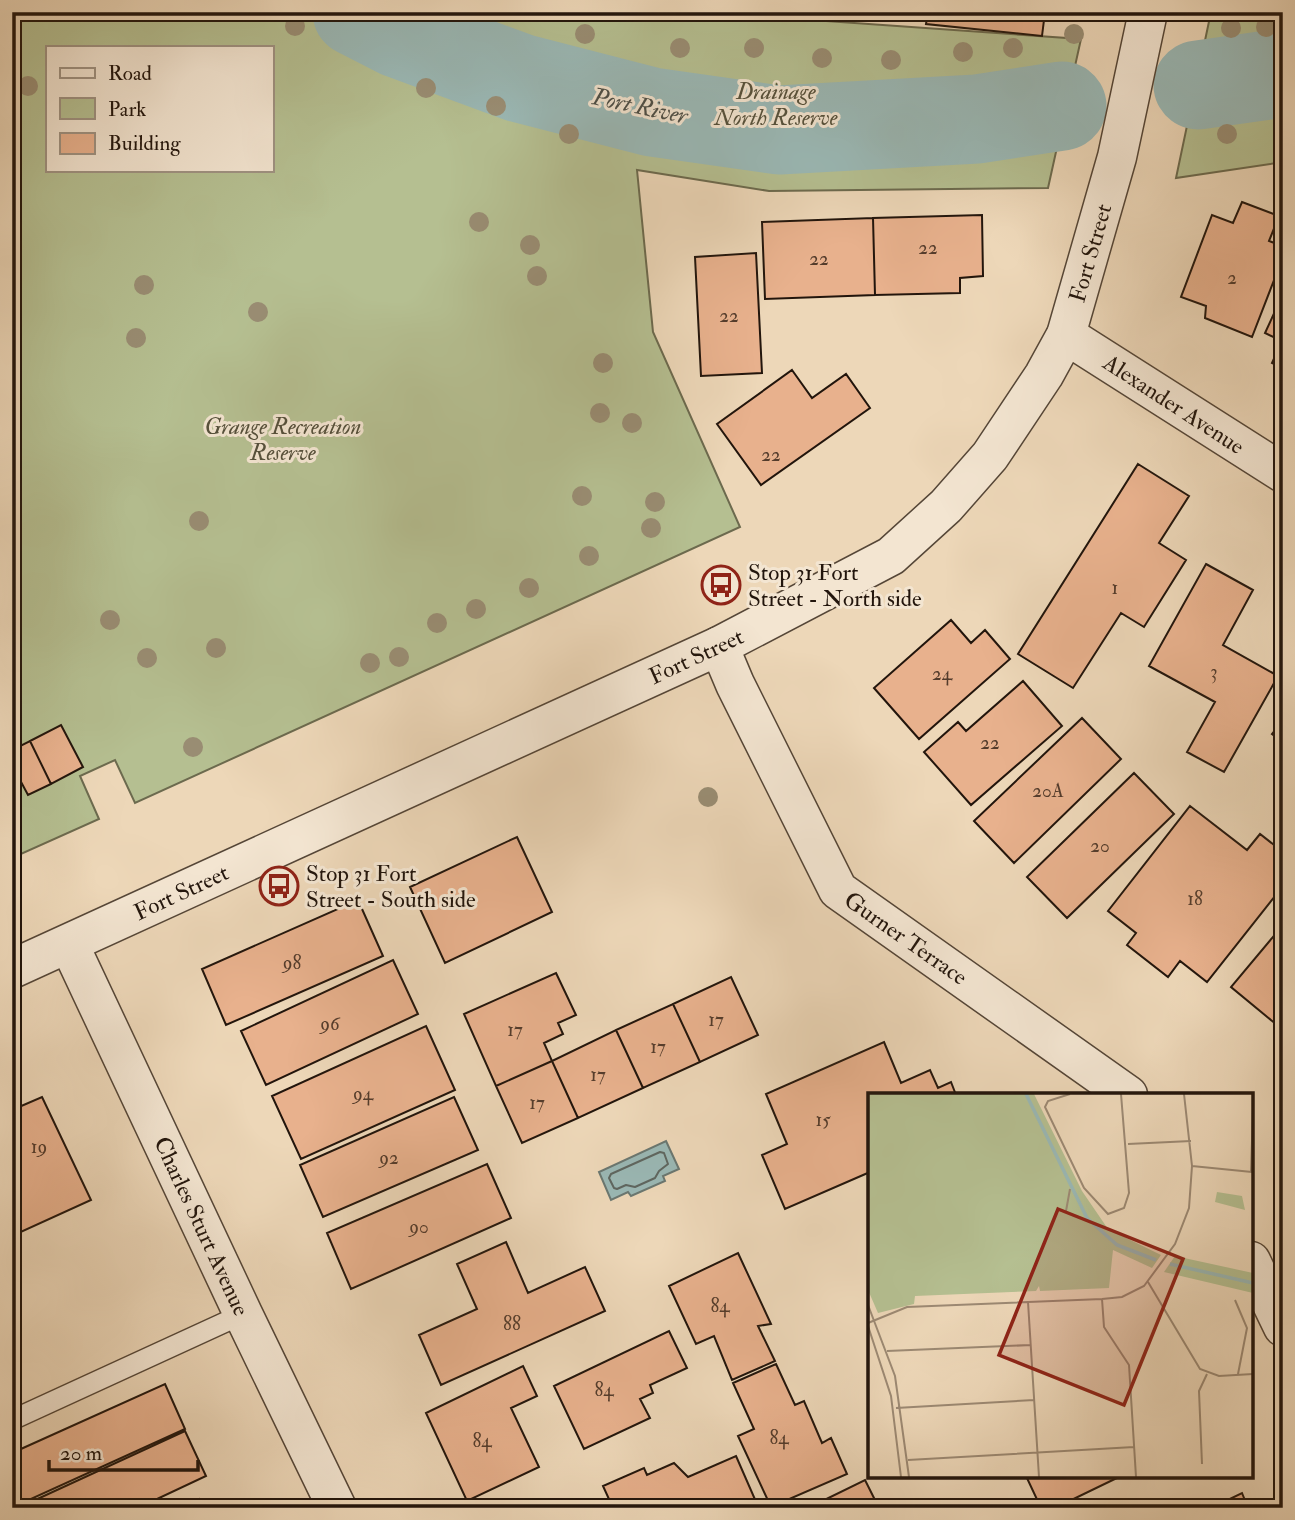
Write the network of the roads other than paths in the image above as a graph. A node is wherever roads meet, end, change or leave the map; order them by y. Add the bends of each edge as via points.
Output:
1 (1148, 12) edge
2 (1066, 335) junction
3 (1283, 473) edge
4 (719, 646) junction
5 (69, 944) junction
6 (12, 969) edge
7 (1125, 1093) edge
8 (1253, 1265) edge
9 (243, 1314) junction
10 (1283, 1327) edge
11 (12, 1420) edge
12 (337, 1508) edge

1 - 2 street, Fort Street via 1117,157
2 - 3 street, Alexander Avenue
2 - 4 street, Fort Street via 990,456 946,506 891,556
4 - 5 street, Fort Street
4 - 7 street, Gurner Terrace via 838,890
5 - 6 street, Fort Street
5 - 9 street, Charles Sturt Avenue
8 - 10 street
9 - 11 lane
9 - 12 street, Charles Sturt Avenue

